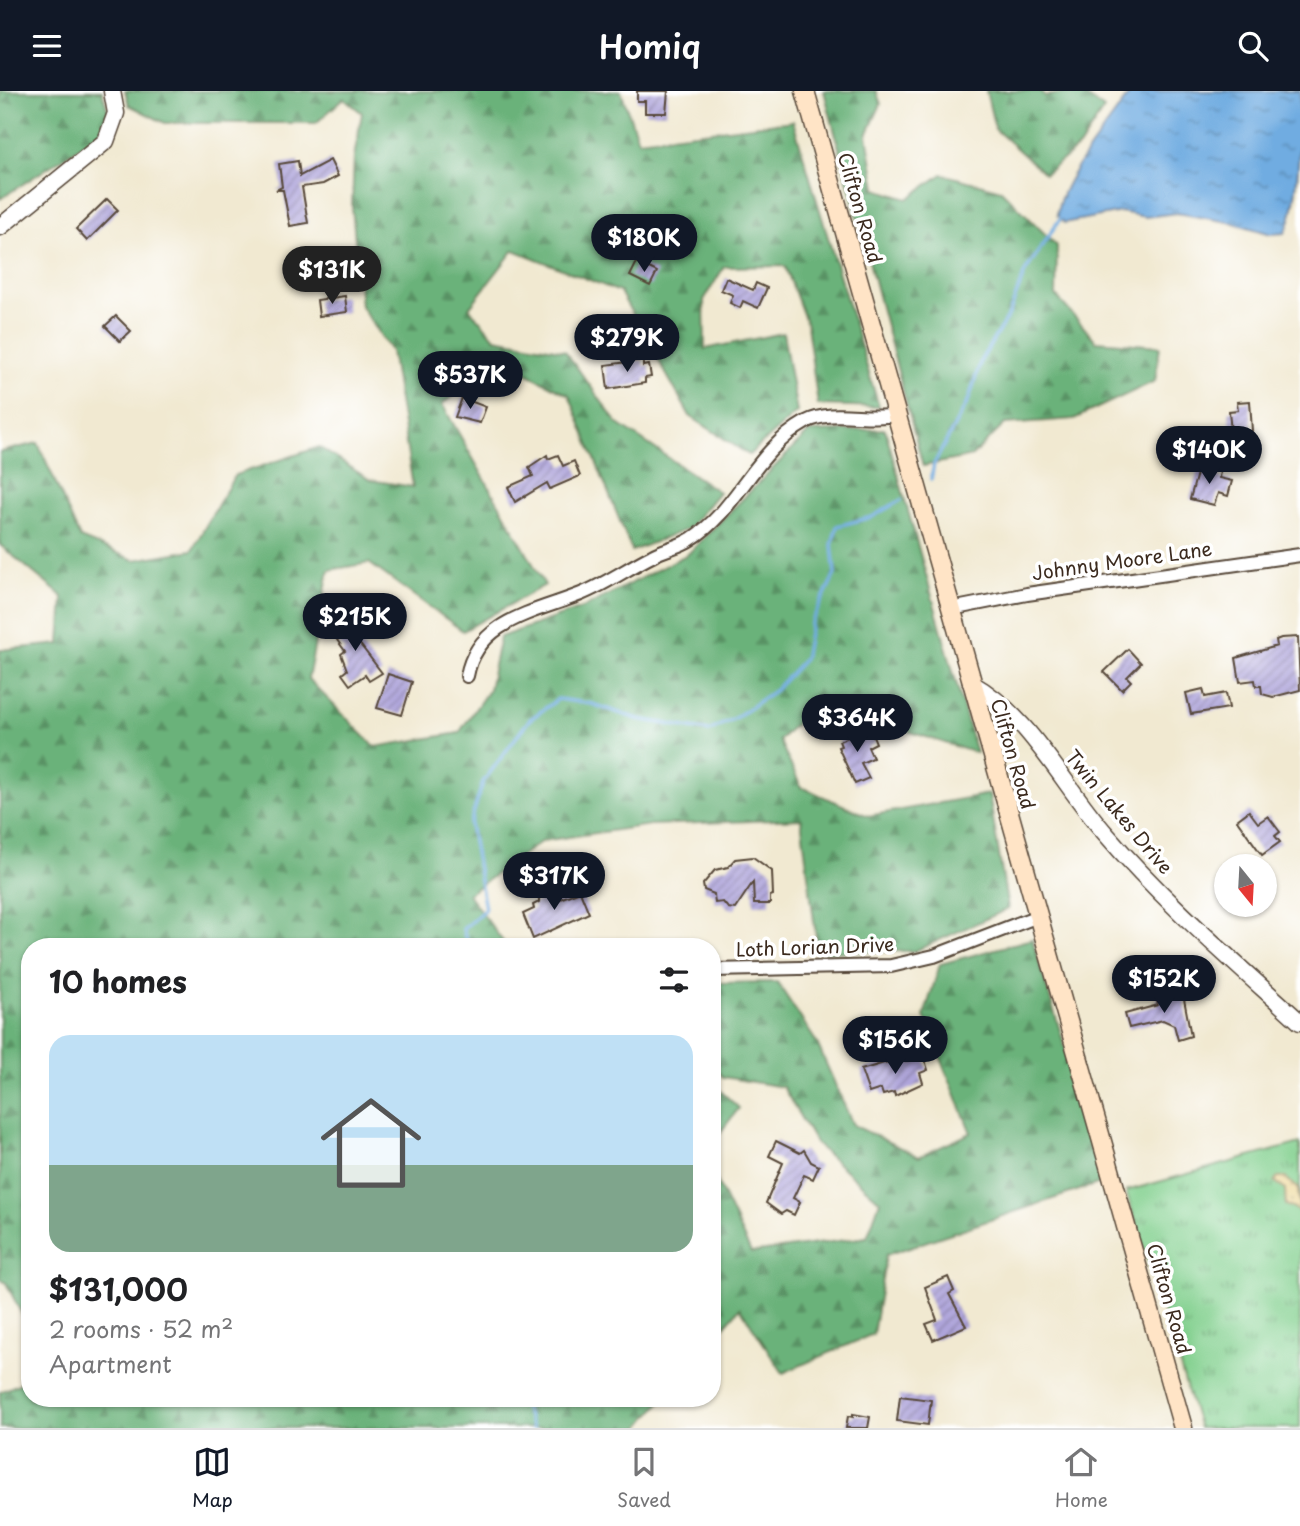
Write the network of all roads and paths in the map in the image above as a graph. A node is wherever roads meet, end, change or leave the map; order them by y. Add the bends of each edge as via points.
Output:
1 (112, 91) edge
2 (805, 91) edge
3 (0, 227) edge
4 (895, 415) junction
5 (1300, 555) edge
6 (951, 609) junction
7 (467, 676) dead end
8 (971, 683) junction
9 (1038, 916) junction
10 (721, 970) edge
11 (1300, 1022) edge
12 (1183, 1428) edge

1 - 3 street via 115,122 106,141
2 - 4 main road, Clifton Road
4 - 6 main road, Clifton Road
4 - 7 street via 876,419 828,415 805,423 761,459 708,527 603,584 501,625 476,649
5 - 6 street, Johnny Moore Lane
6 - 8 main road, Clifton Road
8 - 9 main road, Clifton Road
8 - 11 street, Twin Lakes Drive via 1005,707 1145,879
9 - 10 street, Loth Lorian Drive via 891,966
9 - 12 main road, Clifton Road

